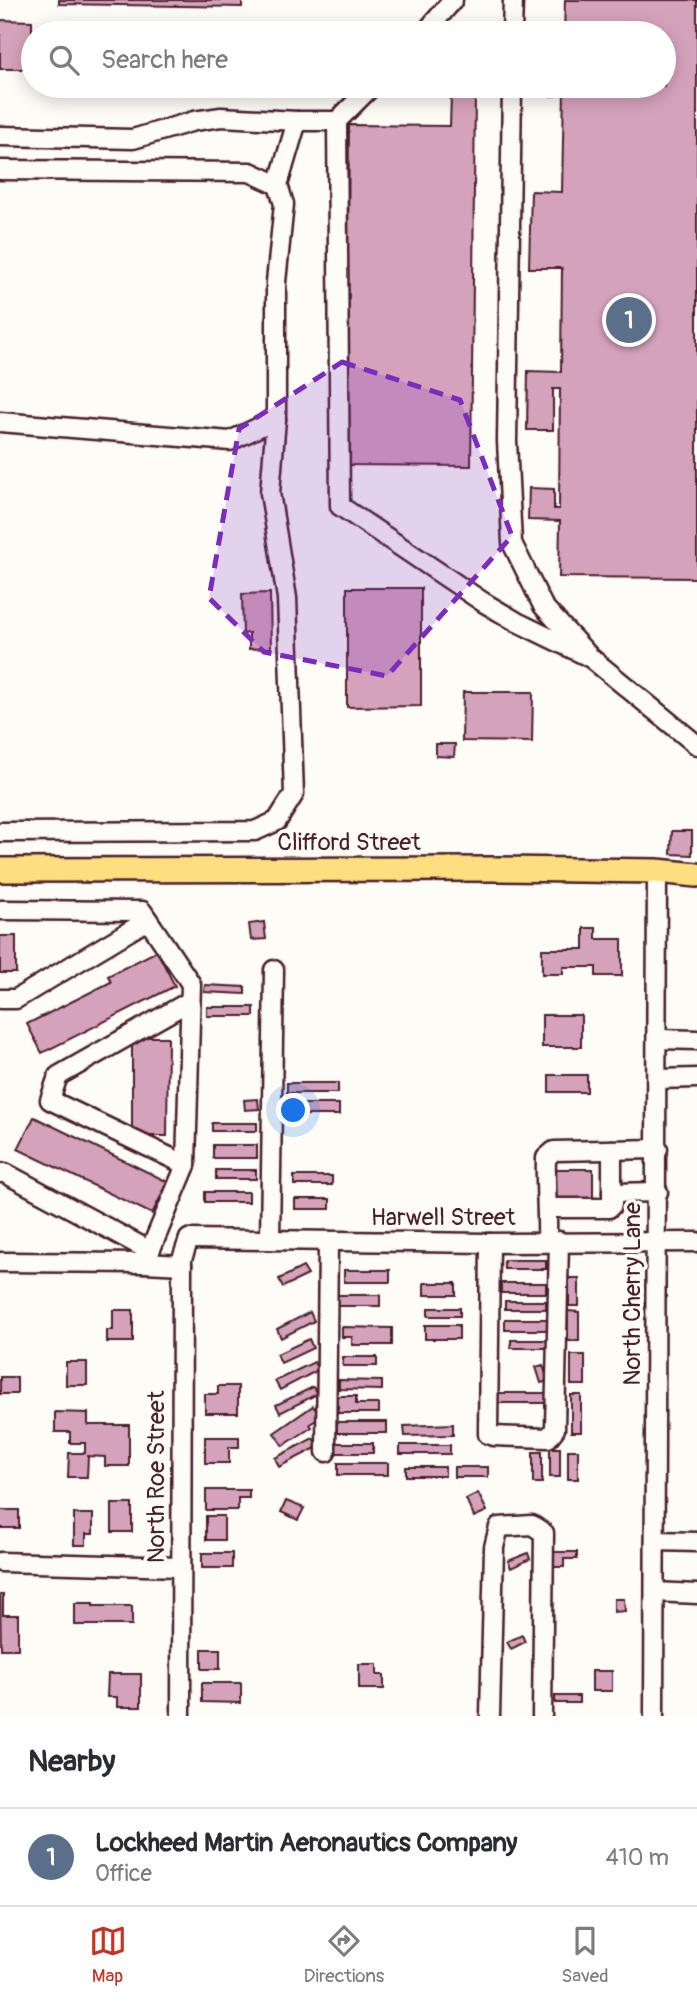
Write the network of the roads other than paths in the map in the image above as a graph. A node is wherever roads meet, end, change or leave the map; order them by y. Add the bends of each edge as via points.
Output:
1 (453, 0) edge
2 (513, 0) edge
3 (435, 21) edge
4 (512, 21) edge
5 (360, 98) edge
6 (512, 98) edge
7 (297, 121) junction
8 (337, 121) junction
9 (0, 136) edge
10 (0, 170) edge
11 (278, 185) junction
12 (276, 419) junction
13 (0, 422) edge
14 (590, 658) junction
15 (697, 745) edge
16 (0, 832) edge
17 (0, 870) edge
18 (657, 872) junction
19 (697, 875) edge
20 (0, 910) edge
21 (148, 920) junction
22 (274, 970) dead end
23 (0, 999) edge
24 (190, 1001) junction
25 (658, 1039) junction
26 (697, 1040) edge
27 (697, 1078) edge
28 (658, 1079) junction
29 (658, 1149) junction
30 (612, 1150) junction
31 (186, 1165) junction
32 (0, 1173) edge
33 (658, 1192) junction
34 (612, 1193) junction
35 (548, 1208) junction
36 (166, 1216) junction
37 (189, 1239) junction
38 (270, 1240) junction
39 (657, 1240) junction
40 (328, 1241) junction
41 (697, 1241) edge
42 (553, 1242) junction
43 (490, 1243) junction
44 (147, 1257) junction
45 (0, 1262) edge
46 (182, 1265) junction
47 (326, 1451) dead end
48 (655, 1541) junction
49 (697, 1542) edge
50 (0, 1562) edge
51 (180, 1567) junction
52 (655, 1592) junction
53 (697, 1594) edge
54 (181, 1716) edge
55 (490, 1716) edge
56 (542, 1716) edge
57 (654, 1716) edge

1 - 3 street
2 - 4 street
5 - 8 street
6 - 14 street via 507,441 512,543 543,606
7 - 8 street
7 - 9 street via 221,117 133,139
7 - 11 street
8 - 14 street via 340,506 484,602
10 - 11 street via 250,172
11 - 12 street via 284,204 276,282
12 - 13 street via 230,440
12 - 16 street via 270,493 287,598 293,794 277,821 255,831
14 - 15 street
17 - 18 main road, Clifford Street
18 - 19 main road, Clifford Street
18 - 25 street, North Cherry Lane
20 - 21 street via 142,911
21 - 23 street via 16,999
21 - 24 street via 191,984
22 - 38 street
24 - 31 street
24 - 31 street via 58,1076 50,1100
25 - 26 street
25 - 28 street, North Cherry Lane
27 - 28 street
28 - 29 street, North Cherry Lane
29 - 30 street
29 - 33 street, North Cherry Lane
30 - 34 street
30 - 35 street via 549,1153
31 - 36 street
32 - 44 street
33 - 34 street
33 - 39 street, North Cherry Lane
34 - 35 street via 609,1208
35 - 42 street
36 - 37 street
36 - 44 street
37 - 38 street, Harwell Street
37 - 46 street, North Roe Street
38 - 40 street, Harwell Street
39 - 41 street, Harwell Street
39 - 42 street, Harwell Street
39 - 48 street, North Cherry Lane
40 - 43 street, Harwell Street
40 - 47 street
42 - 43 street, Harwell Street
42 - 43 street via 555,1429 548,1437 488,1434
44 - 45 street
44 - 46 street
46 - 51 street, North Roe Street
48 - 49 street
48 - 52 street, North Cherry Lane
50 - 51 street
51 - 54 street, North Roe Street
52 - 53 street
52 - 57 street, North Cherry Lane
55 - 56 street via 494,1547 499,1527 532,1525 544,1533

